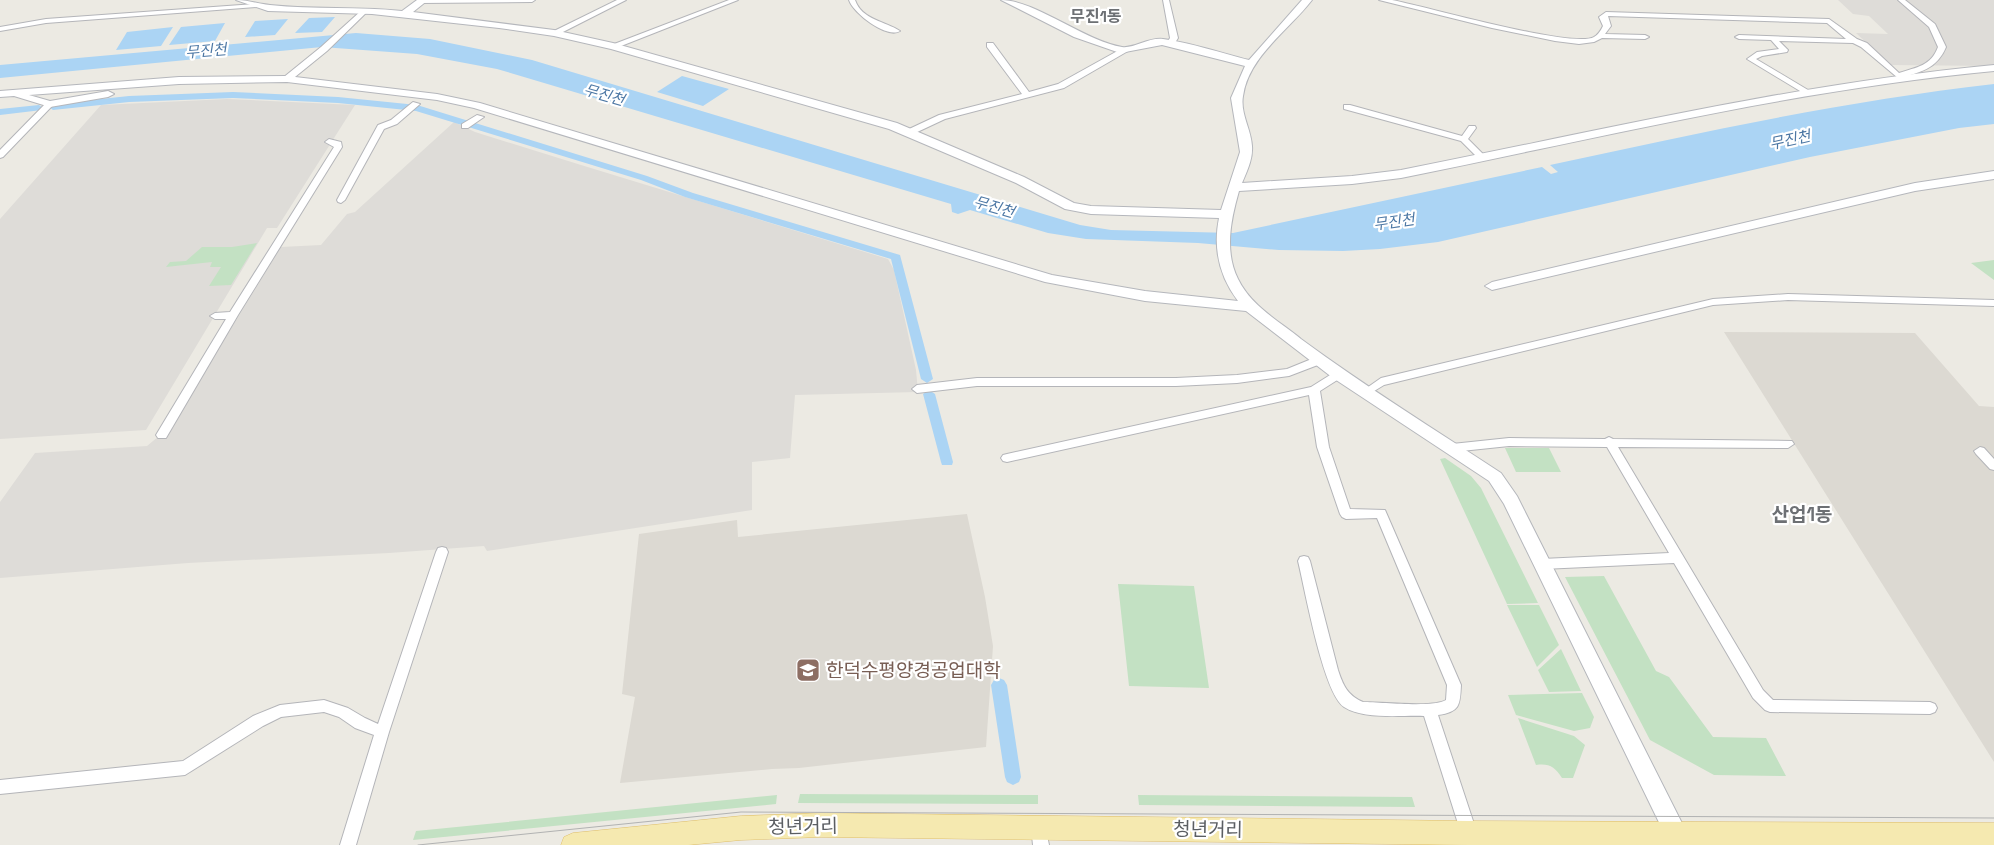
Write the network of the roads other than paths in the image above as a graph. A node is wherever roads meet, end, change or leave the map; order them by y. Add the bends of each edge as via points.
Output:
1 (241, 0) edge
2 (532, 0) edge
3 (624, 0) edge
4 (735, 0) edge
5 (852, 0) edge
6 (1006, 0) edge
7 (1166, 0) edge
8 (1307, 0) edge
9 (1382, 0) edge
10 (1901, 0) edge
11 (422, 1) edge
12 (255, 6) junction
13 (364, 11) junction
14 (403, 14) junction
15 (0, 29) edge
16 (896, 31) dead end
17 (554, 33) junction
18 (1600, 36) junction
19 (1645, 37) dead end
20 (1739, 37) dead end
21 (1774, 39) junction
22 (1854, 41) junction
23 (1170, 44) junction
24 (990, 45) dead end
25 (613, 46) junction
26 (1124, 51) junction
27 (1250, 64) junction
28 (1994, 68) edge
29 (1898, 76) junction
30 (287, 79) junction
31 (179, 81) junction
32 (396, 92) junction
33 (1805, 92) junction
34 (5, 93) edge
35 (1028, 96) junction
36 (50, 104) junction
37 (412, 106) junction
38 (1347, 107) dead end
39 (478, 118) junction
40 (531, 122) junction
41 (465, 126) dead end
42 (1472, 128) dead end
43 (910, 132) junction
44 (1464, 139) junction
45 (330, 142) dead end
46 (0, 155) edge
47 (1483, 158) junction
48 (1994, 175) edge
49 (1234, 187) junction
50 (341, 200) dead end
51 (1227, 214) junction
52 (1492, 286) dead end
53 (1994, 303) edge
54 (1250, 308) junction
55 (233, 315) junction
56 (215, 316) dead end
57 (1319, 360) junction
58 (1338, 374) junction
59 (917, 389) dead end
60 (1314, 390) junction
61 (1366, 392) junction
62 (162, 435) dead end
63 (1609, 442) junction
64 (1788, 444) dead end
65 (1452, 448) junction
66 (1980, 451) dead end
67 (1007, 458) dead end
68 (1994, 466) edge
69 (442, 552) dead end
70 (1678, 558) junction
71 (1304, 561) dead end
72 (1542, 564) junction
73 (1930, 708) dead end
74 (1430, 710) junction
75 (382, 732) junction
76 (0, 787) edge
77 (1469, 833) junction
78 (1040, 835) edge
79 (1994, 835) edge
80 (1679, 839) edge
81 (348, 845) edge
82 (572, 845) edge

1 - 12 street
2 - 11 street
3 - 17 street
4 - 25 street
5 - 16 street via 860,13
6 - 26 street via 1078,35
7 - 23 street via 1174,38
8 - 27 street
9 - 18 street via 1553,38 1586,41
10 - 29 street via 1932,26 1942,47 1933,66
11 - 14 street
12 - 13 street
12 - 15 street via 46,21
13 - 14 street
13 - 30 street
14 - 17 street
17 - 25 street
18 - 19 street
18 - 22 street via 1608,26 1603,17 1606,14 1829,20
20 - 21 street
21 - 22 street
21 - 33 street via 1784,50 1751,59
22 - 29 street
23 - 26 street via 1154,42
23 - 27 street
24 - 35 street
25 - 43 street via 826,105
26 - 35 street via 1061,86
27 - 49 street via 1237,93 1246,146 1245,161
28 - 29 street
29 - 33 street
30 - 31 street
30 - 32 street
31 - 34 street via 138,81
31 - 36 street
32 - 37 street
32 - 40 street via 476,105
33 - 47 street
34 - 36 street
35 - 43 street via 942,117
36 - 46 street
37 - 39 street via 458,110
37 - 50 street via 394,122 382,127
38 - 44 street
39 - 40 street
39 - 41 street
40 - 54 street via 1050,279 1145,296
42 - 44 street
43 - 51 street via 1020,180 1070,206 1091,210
44 - 47 street
45 - 55 street via 338,144 338,147
47 - 49 street via 1352,180
48 - 52 street via 1915,187
49 - 51 street
51 - 54 street via 1224,264 1235,291
53 - 61 street via 1788,297 1714,302 1381,382
54 - 57 street
55 - 56 street
55 - 62 street
57 - 58 street
57 - 59 street via 1289,372 1238,379 977,382
58 - 60 street
58 - 61 street
60 - 67 street
60 - 74 street via 1323,447 1346,514 1381,513 1454,685 1453,703
61 - 65 street
63 - 64 street
63 - 65 street via 1510,442
63 - 70 street
65 - 72 street via 1495,478 1511,501
66 - 68 street
69 - 75 street
70 - 72 street
70 - 73 street via 1758,694 1770,706
71 - 74 street via 1331,670 1338,690 1348,702 1362,708
72 - 80 street
74 - 77 street
75 - 76 street via 324,706 280,711 258,721 185,768
75 - 81 street
77 - 78 main road, 청년거리
77 - 80 main road, 청년거리
78 - 82 main road, 청년거리 via 820,825 758,827
79 - 80 main road, 청년거리

